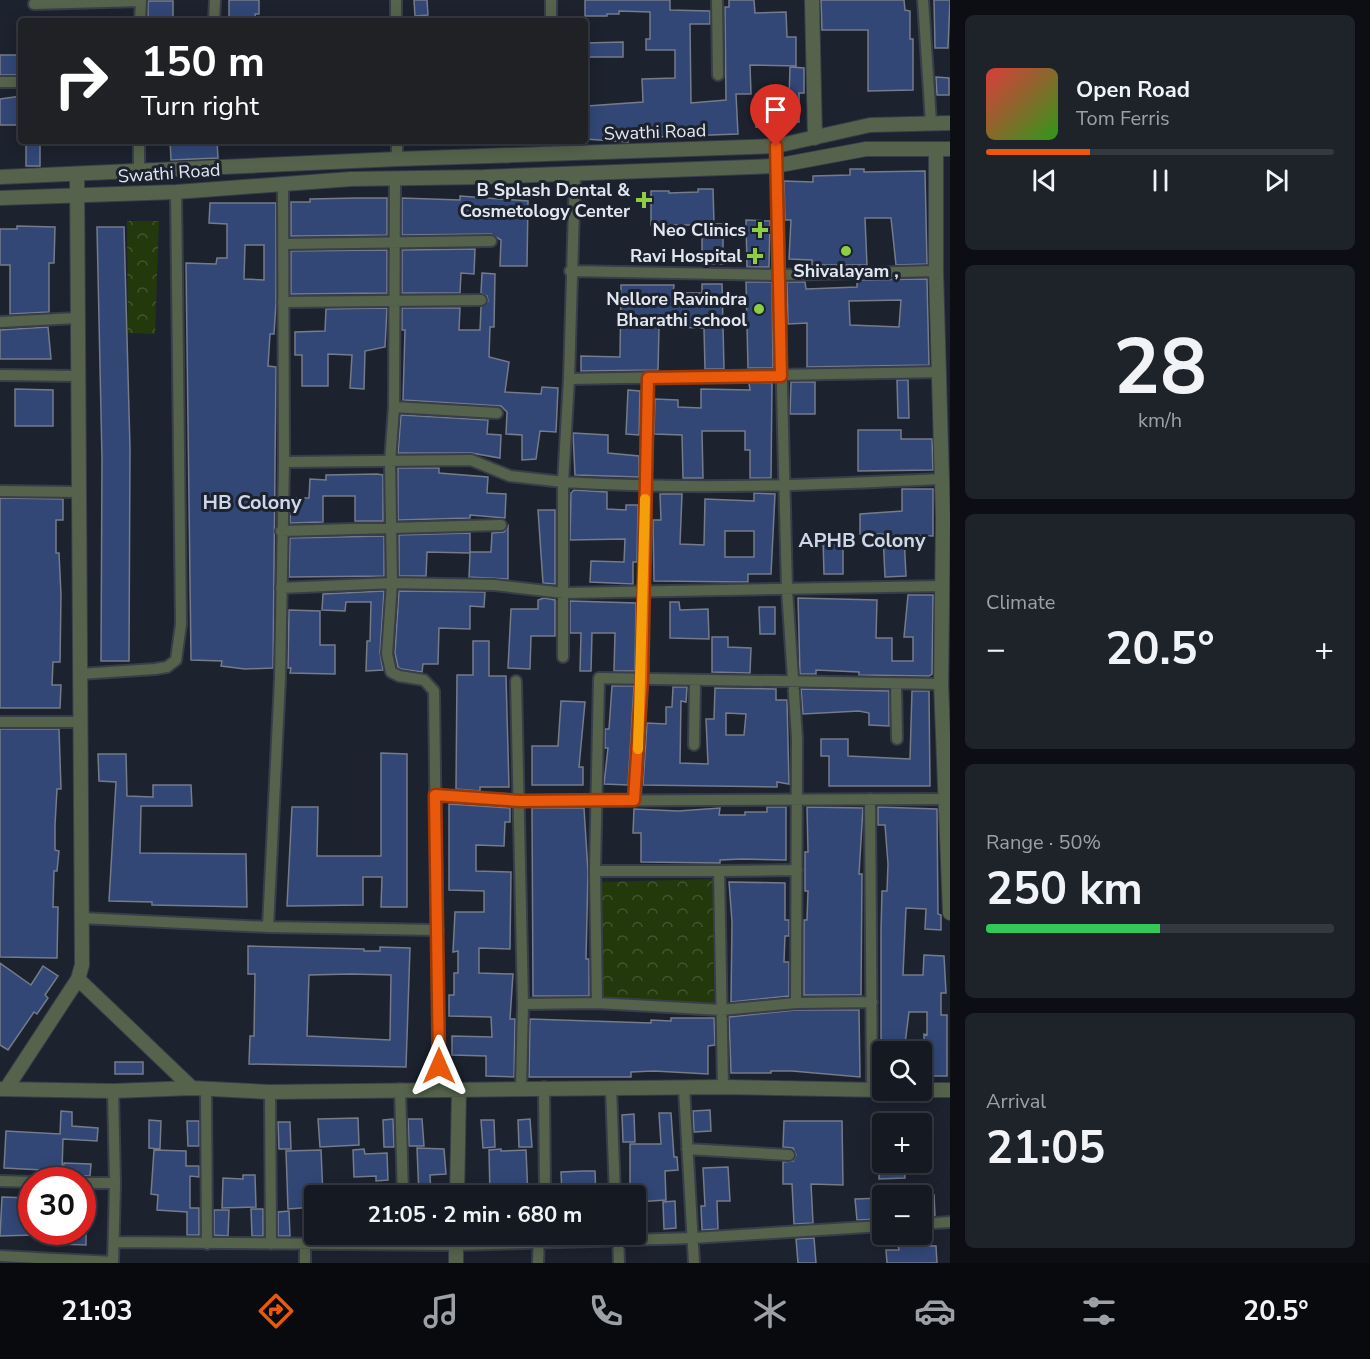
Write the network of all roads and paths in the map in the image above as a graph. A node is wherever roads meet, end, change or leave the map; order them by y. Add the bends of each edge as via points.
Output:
1 (215, 0) edge
2 (396, 0) edge
3 (551, 0) edge
4 (717, 0) edge
5 (812, 0) edge
6 (923, 0) edge
7 (140, 1) edge
8 (34, 4) dead end
9 (140, 18) edge
10 (214, 18) edge
11 (396, 18) edge
12 (551, 18) edge
13 (718, 75) dead end
14 (0, 82) edge
15 (18, 82) edge
16 (931, 123) junction
17 (950, 123) edge
18 (815, 138) junction
19 (139, 144) edge
20 (776, 146) junction
21 (397, 149) edge
22 (943, 149) edge
23 (816, 159) junction
24 (775, 166) junction
25 (139, 170) junction
26 (575, 173) junction
27 (77, 174) junction
28 (0, 177) edge
29 (395, 178) junction
30 (283, 183) junction
31 (176, 192) junction
32 (0, 198) edge
33 (79, 198) junction
34 (396, 241) junction
35 (491, 241) dead end
36 (283, 244) junction
37 (570, 271) junction
38 (936, 271) junction
39 (779, 275) junction
40 (395, 300) junction
41 (481, 300) dead end
42 (283, 302) junction
43 (77, 318) junction
44 (0, 322) edge
45 (940, 372) junction
46 (0, 375) edge
47 (78, 376) junction
48 (781, 376) junction
49 (648, 378) junction
50 (569, 379) junction
51 (394, 407) junction
52 (497, 413) dead end
53 (284, 462) junction
54 (390, 462) junction
55 (941, 479) junction
56 (563, 482) junction
57 (646, 487) junction
58 (784, 487) junction
59 (0, 491) edge
60 (79, 492) junction
61 (946, 519) edge
62 (501, 525) dead end
63 (392, 526) junction
64 (281, 531) junction
65 (392, 583) junction
66 (943, 586) junction
67 (281, 588) junction
68 (787, 590) junction
69 (564, 592) junction
70 (644, 592) junction
71 (946, 609) edge
72 (563, 657) dead end
73 (80, 674) junction
74 (642, 679) junction
75 (695, 680) junction
76 (516, 681) dead end
77 (793, 682) junction
78 (896, 684) junction
79 (941, 684) junction
80 (0, 722) edge
81 (81, 722) junction
82 (946, 726) edge
83 (897, 739) dead end
84 (694, 744) dead end
85 (435, 795) junction
86 (797, 799) junction
87 (870, 799) junction
88 (946, 799) junction
89 (597, 800) junction
90 (634, 800) junction
91 (520, 801) junction
92 (948, 816) edge
93 (797, 870) junction
94 (595, 871) junction
95 (719, 871) junction
96 (950, 899) edge
97 (950, 913) edge
98 (81, 918) junction
99 (268, 927) junction
100 (438, 930) junction
101 (78, 979) junction
102 (872, 1002) junction
103 (523, 1004) junction
104 (597, 1004) junction
105 (796, 1004) junction
106 (722, 1010) junction
107 (874, 1041) edge
108 (544, 1087) junction
109 (610, 1087) junction
110 (723, 1087) junction
111 (521, 1088) junction
112 (684, 1088) junction
113 (3, 1089) edge
114 (199, 1089) junction
115 (400, 1089) junction
116 (439, 1089) junction
117 (459, 1089) junction
118 (872, 1090) edge
119 (932, 1090) edge
120 (950, 1090) edge
121 (113, 1091) junction
122 (270, 1092) junction
123 (687, 1149) junction
124 (789, 1155) dead end
125 (0, 1181) edge
126 (18, 1182) edge
127 (96, 1183) edge
128 (115, 1184) junction
129 (403, 1185) edge
130 (457, 1185) edge
131 (545, 1185) edge
132 (614, 1185) edge
133 (950, 1222) edge
134 (932, 1223) edge
135 (872, 1227) edge
136 (646, 1237) edge
137 (693, 1238) junction
138 (114, 1242) junction
139 (207, 1244) junction
140 (271, 1244) junction
141 (304, 1244) edge
142 (305, 1245) edge
143 (456, 1245) edge
144 (539, 1245) edge
145 (618, 1245) edge
146 (0, 1256) edge
147 (113, 1262) edge
148 (305, 1263) edge
149 (456, 1263) edge
150 (538, 1263) edge
151 (619, 1263) edge
152 (694, 1263) edge

1 - 10 street
2 - 11 street
3 - 12 street
4 - 13 street
5 - 18 street
6 - 16 street
7 - 8 street
7 - 9 street
14 - 15 street
16 - 17 street, Swathi Road
16 - 18 street, Swathi Road via 870,125
18 - 20 street, Swathi Road
18 - 23 street
19 - 25 street
20 - 21 street, Swathi Road
20 - 24 street
21 - 25 street, Swathi Road
22 - 23 street, Swathi Road via 866,149
22 - 38 street
23 - 24 street, Swathi Road
24 - 26 street, Swathi Road
24 - 39 street
25 - 27 street, Swathi Road
26 - 29 street, Swathi Road
26 - 37 street
27 - 28 street, Swathi Road
27 - 33 street
29 - 30 street, Swathi Road
29 - 34 street
30 - 31 street, Swathi Road
30 - 36 street
31 - 33 street, Swathi Road
31 - 73 street via 181,624 176,660 155,669
32 - 33 street, Swathi Road
33 - 43 street
34 - 35 street
34 - 36 street
34 - 40 street
36 - 42 street
37 - 39 street
37 - 50 street
38 - 39 street
38 - 45 street
39 - 48 street
40 - 41 street
40 - 42 street
40 - 51 street
42 - 53 street
43 - 44 street
43 - 47 street
45 - 48 street
45 - 55 street
46 - 47 street
47 - 60 street
48 - 49 street
48 - 58 street
49 - 50 street
49 - 57 street
50 - 56 street
51 - 52 street
51 - 54 street
53 - 54 street
53 - 64 street
54 - 56 street via 471,460 510,476
54 - 63 street
55 - 58 street
55 - 61 street
56 - 57 street
56 - 69 street
57 - 58 street
57 - 70 street
58 - 68 street
59 - 60 street
60 - 73 street
61 - 66 street
62 - 63 street
63 - 64 street
63 - 65 street
64 - 67 street
65 - 67 street
65 - 69 street via 494,585
65 - 85 street via 388,665 399,676 424,680 434,692
66 - 68 street
66 - 71 street
67 - 99 street
68 - 70 street
68 - 77 street
69 - 70 street
69 - 72 street
70 - 74 street
71 - 79 street
73 - 81 street
74 - 75 street
74 - 89 street via 599,678
74 - 90 street
75 - 77 street
75 - 84 street
76 - 91 street
77 - 78 street
77 - 86 street
78 - 79 street
78 - 83 street
79 - 82 street
80 - 81 street
81 - 98 street
82 - 88 street
85 - 91 street
85 - 100 street
86 - 87 street
86 - 90 street
86 - 93 street
87 - 88 street
87 - 102 street
88 - 92 street
89 - 90 street
89 - 91 street
89 - 94 street
91 - 103 street
92 - 96 street
93 - 95 street
93 - 105 street
94 - 95 street
94 - 104 street
95 - 106 street
96 - 97 street
98 - 99 street
98 - 101 street via 82,965
99 - 100 street
100 - 116 street
101 - 113 street
101 - 114 street
102 - 105 street
102 - 107 street
103 - 104 street
103 - 111 street
104 - 106 street
105 - 106 street
106 - 110 street
108 - 109 street
108 - 111 street
108 - 131 street
109 - 112 street
109 - 132 street
110 - 112 street
110 - 118 street
111 - 117 street
112 - 123 street
113 - 121 street
114 - 121 street
114 - 122 street
114 - 139 street
115 - 116 street
115 - 122 street
115 - 129 street
116 - 117 street
117 - 130 street
119 - 120 street
121 - 128 street
122 - 140 street
123 - 124 street
123 - 137 street
125 - 126 street
127 - 128 street
128 - 138 street
133 - 134 street
135 - 137 street
136 - 137 street
137 - 152 street
138 - 139 street
138 - 147 street
139 - 140 street
140 - 141 street
142 - 148 street
143 - 149 street
144 - 150 street
145 - 151 street
146 - 147 street

